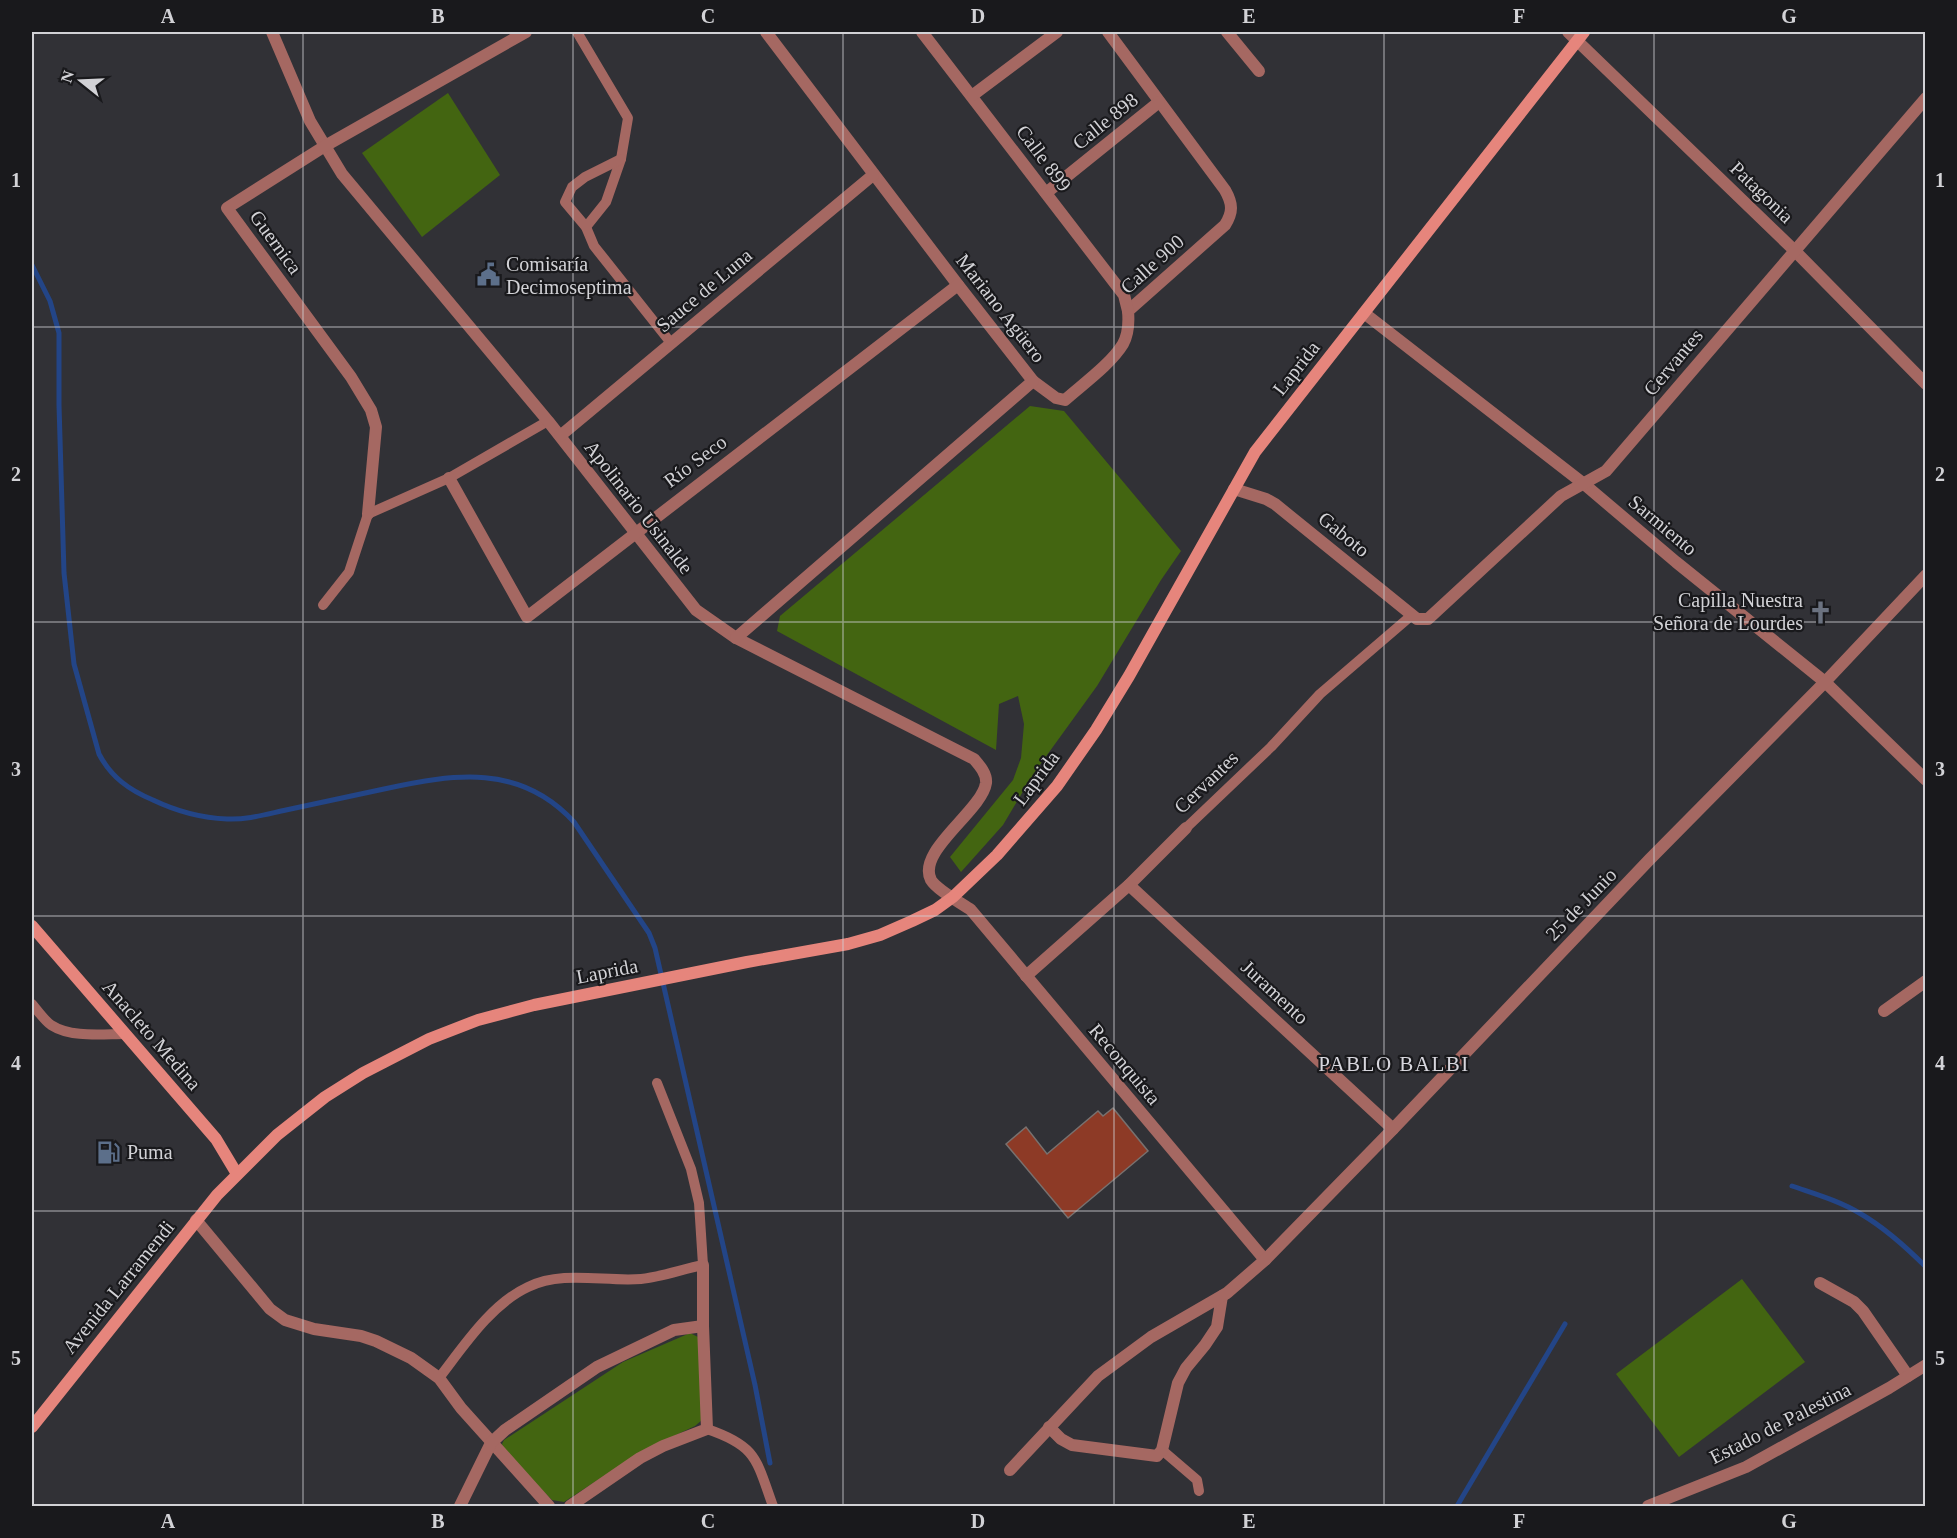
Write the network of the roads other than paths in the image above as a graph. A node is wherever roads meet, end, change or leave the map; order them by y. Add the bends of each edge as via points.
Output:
1 (272, 32) edge
2 (526, 32) edge
3 (577, 32) edge
4 (922, 32) edge
5 (1057, 32) edge
6 (1108, 32) edge
7 (1227, 32) edge
8 (772, 34) edge
9 (1576, 34) edge
10 (1259, 71) dead end
11 (972, 95) junction
12 (1926, 98) edge
13 (1160, 102) junction
14 (325, 146) junction
15 (621, 159) junction
16 (873, 175) junction
17 (1046, 192) junction
18 (586, 227) junction
19 (1794, 250) junction
20 (958, 285) junction
21 (1128, 311) junction
22 (1364, 313) junction
23 (671, 343) junction
24 (1033, 381) junction
25 (1926, 384) edge
26 (548, 422) junction
27 (560, 436) junction
28 (449, 478) junction
29 (1584, 484) junction
30 (1233, 489) junction
31 (368, 514) junction
32 (634, 533) junction
33 (1926, 575) edge
34 (323, 605) dead end
35 (1418, 618) junction
36 (736, 638) junction
37 (1825, 682) junction
38 (1926, 780) edge
39 (1186, 828) joint
40 (1129, 885) junction
41 (953, 897) junction
42 (32, 926) edge
43 (1026, 976) junction
44 (1926, 981) edge
45 (32, 1005) edge
46 (1884, 1011) dead end
47 (125, 1034) junction
48 (657, 1083) dead end
49 (1394, 1129) junction
50 (237, 1174) junction
51 (196, 1220) junction
52 (1264, 1260) junction
53 (703, 1265) junction
54 (1820, 1283) dead end
55 (1222, 1296) junction
56 (703, 1326) junction
57 (1926, 1365) edge
58 (1908, 1376) junction
59 (439, 1378) junction
60 (32, 1427) edge
61 (1049, 1427) junction
62 (707, 1429) junction
63 (491, 1443) junction
64 (1162, 1450) junction
65 (1010, 1470) dead end
66 (1199, 1491) dead end
67 (460, 1506) edge
68 (549, 1506) edge
69 (570, 1506) edge
70 (772, 1506) edge
71 (1648, 1506) edge

1 - 14 street, Apolinario Usinalde via 310,122
2 - 14 street, Guernica
3 - 15 lane via 628,118
4 - 11 street, Calle 899
5 - 11 street
6 - 13 street
7 - 10 street
8 - 16 street, Mariano Agüero
9 - 19 street, Patagonia
9 - 22 main road, Laprida
11 - 17 street, Calle 899
12 - 19 street, Cervantes
13 - 17 street, Calle 898
13 - 21 street, Calle 900 via 1225,190 1232,213 1225,225
14 - 26 street, Apolinario Usinalde via 342,174
14 - 31 street, Guernica via 227,208 371,410 376,427
15 - 18 lane via 606,202
15 - 18 lane via 572,187 565,202
16 - 20 street, Mariano Agüero
16 - 23 street, Sauce de Luna
17 - 21 street, Calle 899 via 1124,295
18 - 23 lane via 594,246
19 - 25 street, Patagonia
19 - 29 street, Cervantes via 1606,471
20 - 24 street, Mariano Agüero
20 - 32 street, Río Seco
21 - 24 street, Calle 900 via 1124,343 1065,400
22 - 29 street, Sarmiento
22 - 30 main road, Laprida via 1255,452
23 - 27 street, Sauce de Luna
24 - 36 street, Mariano Agüero
26 - 27 street, Apolinario Usinalde
26 - 28 lane
27 - 32 street, Apolinario Usinalde
28 - 31 lane
28 - 32 street, Río Seco via 527,617
29 - 35 street, Cervantes via 1561,496 1434,615
29 - 37 street, Sarmiento
30 - 35 street, Gaboto via 1275,504
30 - 41 main road, Laprida via 1096,730 1026,825
31 - 34 lane via 349,572
32 - 36 street, Apolinario Usinalde via 696,610
33 - 37 street, 25 de Junio
35 - 39 lane, Cervantes via 1320,694
36 - 41 street, Apolinario Usinalde via 974,759 986,783 980,799 939,845 930,865 930,878
37 - 38 street, Sarmiento
37 - 49 street, 25 de Junio via 1650,859
39 - 40 street, Cervantes
40 - 43 street, Cervantes
40 - 49 street, Juramento
41 - 43 street, Reconquista via 971,910
41 - 50 main road, Laprida via 935,910 880,935 848,944 478,1020 429,1039 325,1097 277,1135
42 - 47 main road, Anacleto Medina
43 - 52 street, Reconquista
44 - 46 street
45 - 47 lane via 49,1023 70,1033
47 - 50 main road, Anacleto Medina via 216,1139
48 - 53 lane via 691,1169 699,1203
49 - 52 street, 25 de Junio
50 - 51 main road, Avenida Larramendi
51 - 59 street via 270,1309 285,1320 376,1341 411,1358
51 - 60 main road, Avenida Larramendi
52 - 55 street, 25 de Junio
53 - 56 street
53 - 59 lane via 644,1278 566,1278 529,1286 474,1332
54 - 58 street via 1863,1311
55 - 61 street, 25 de Junio via 1119,1359
55 - 64 street via 1217,1327 1178,1383
56 - 62 street
56 - 63 street via 674,1330 597,1367
57 - 58 street, Estado de Palestina
58 - 71 street, Estado de Palestina via 1746,1467
59 - 63 street
61 - 64 street via 1072,1445 1157,1455
61 - 65 street, 25 de Junio
62 - 69 street via 640,1458
62 - 70 lane via 746,1447
63 - 67 street
63 - 68 street
64 - 66 lane via 1197,1480

